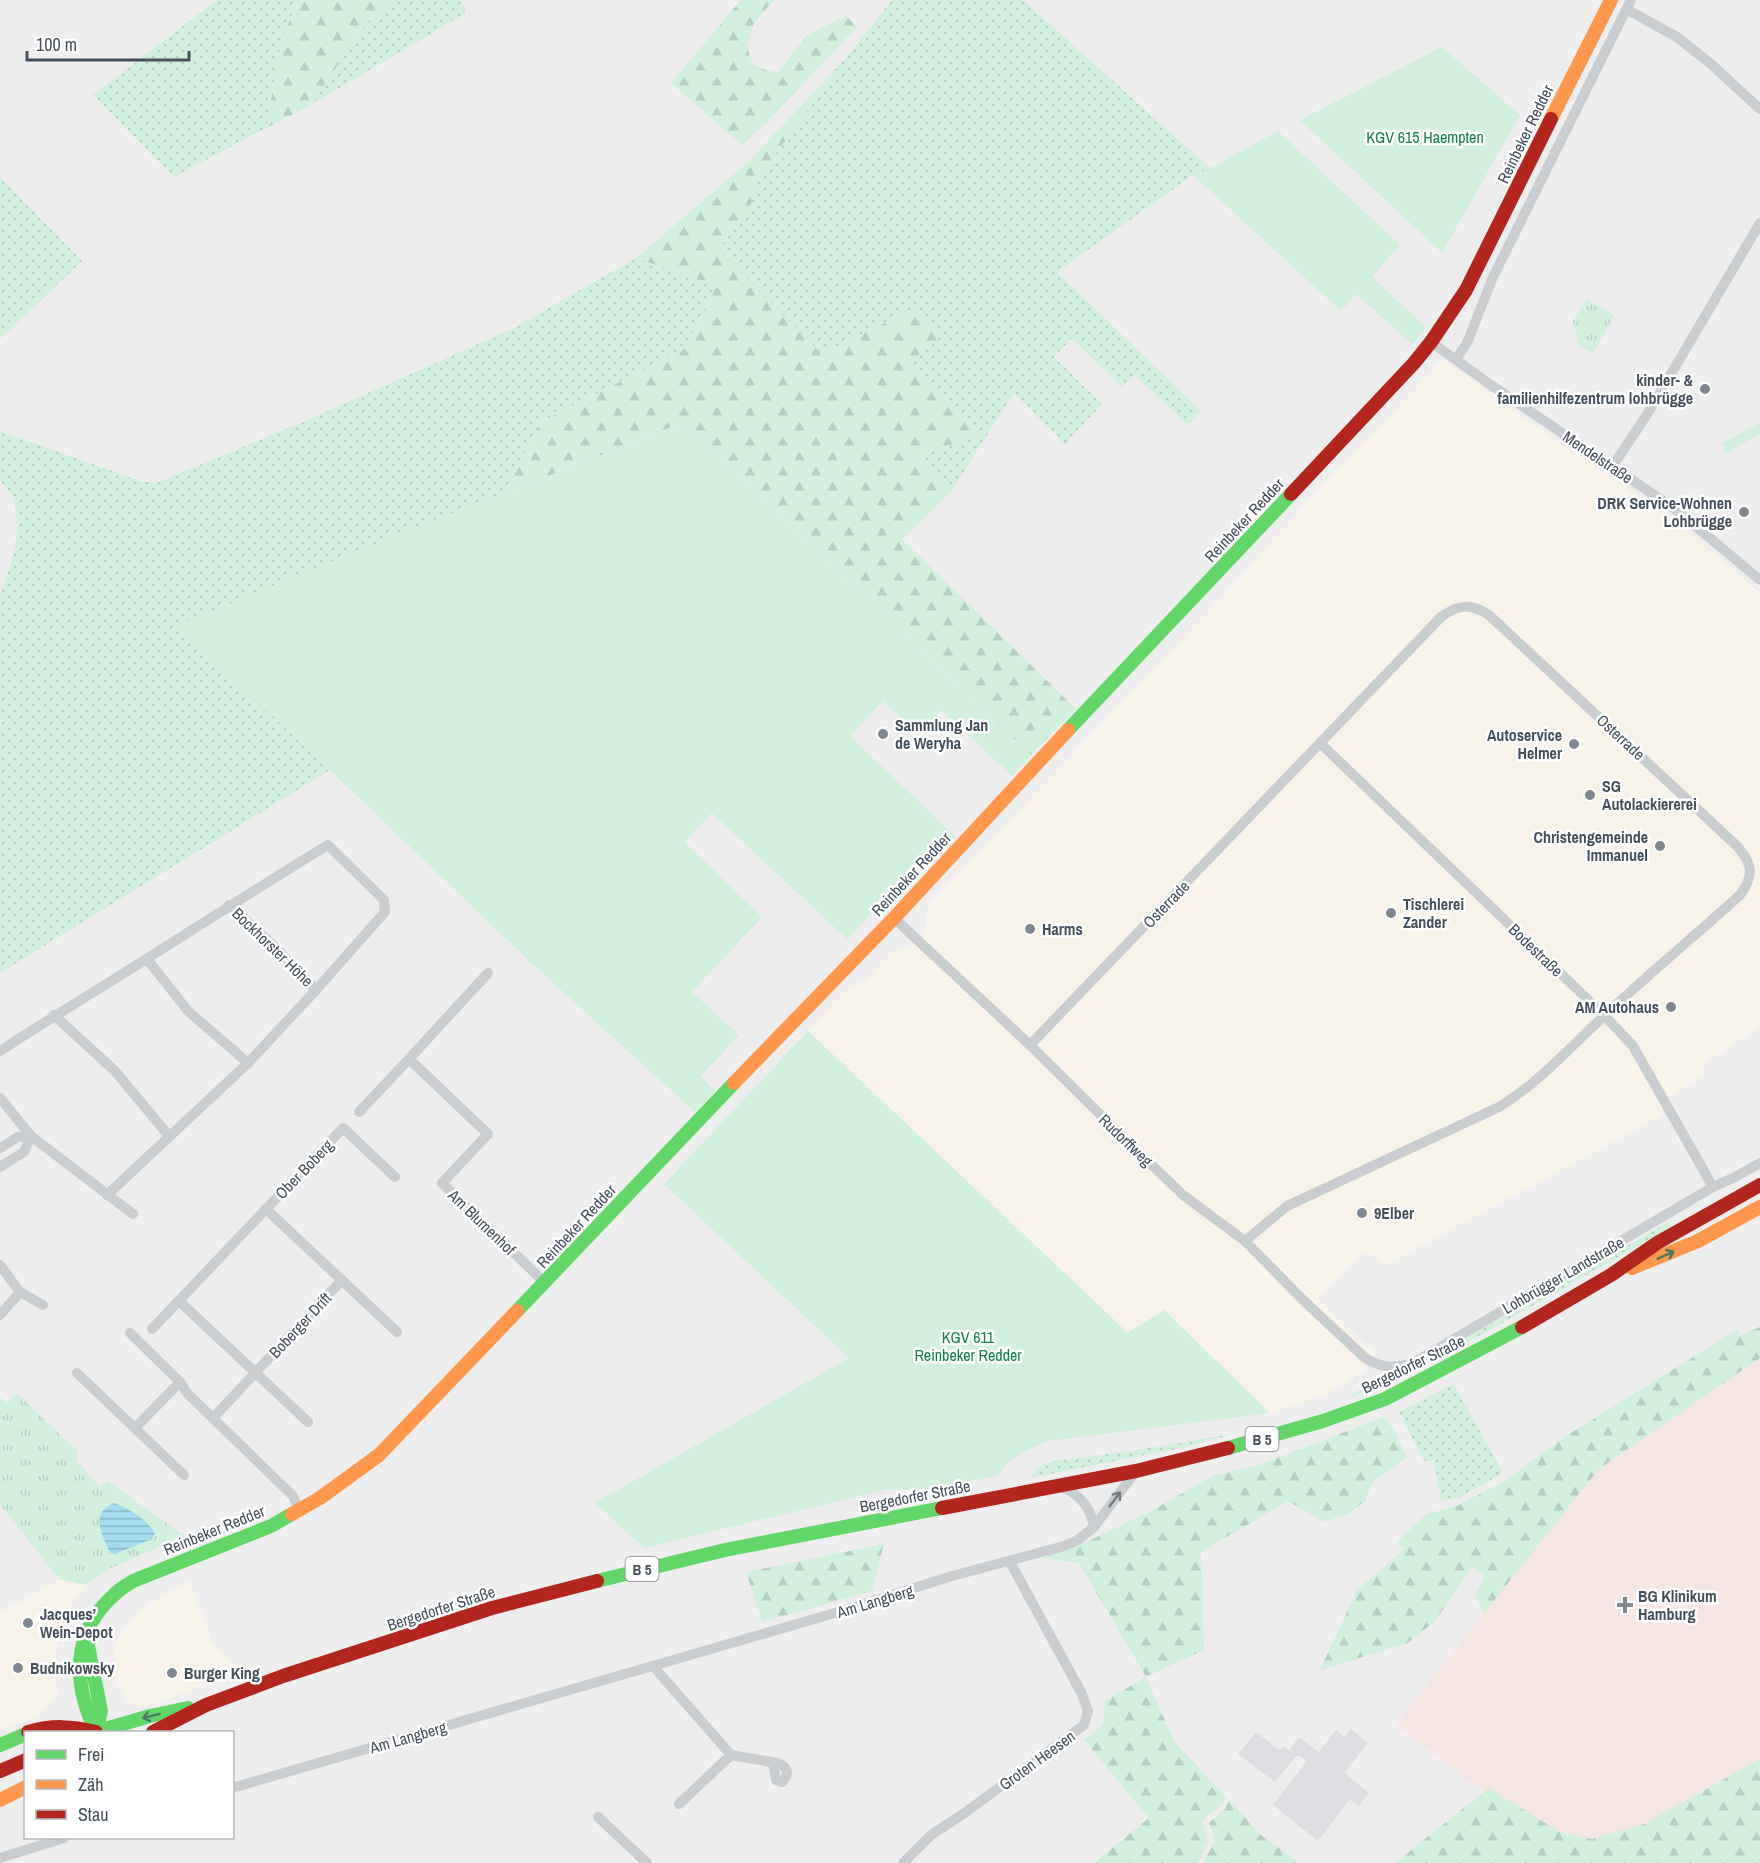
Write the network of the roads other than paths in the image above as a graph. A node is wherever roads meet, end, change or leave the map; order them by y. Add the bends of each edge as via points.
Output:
1 (1611, 0) edge
2 (1628, 5) edge
3 (1760, 109) edge
4 (1760, 224) edge
5 (1431, 342) junction
6 (1456, 359) junction
7 (1612, 467) junction
8 (1760, 580) edge
9 (1321, 744) junction
10 (229, 905) junction
11 (894, 918) junction
12 (147, 959) junction
13 (488, 973) dead end
14 (316, 990) junction
15 (54, 1015) junction
16 (1604, 1015) junction
17 (1030, 1045) junction
18 (0, 1051) edge
19 (409, 1059) junction
20 (248, 1063) junction
21 (0, 1098) edge
22 (359, 1112) dead end
23 (31, 1136) junction
24 (169, 1136) junction
25 (0, 1148) edge
26 (1760, 1163) edge
27 (0, 1167) edge
28 (395, 1177) dead end
29 (1713, 1187) junction
30 (1756, 1187) edge
31 (107, 1195) junction
32 (1760, 1207) edge
33 (266, 1209) junction
34 (1713, 1211) junction
35 (133, 1214) dead end
36 (1735, 1222) junction
37 (1245, 1241) junction
38 (0, 1265) edge
39 (1611, 1275) junction
40 (342, 1280) junction
41 (545, 1283) junction
42 (20, 1292) junction
43 (179, 1301) junction
44 (43, 1305) dead end
45 (0, 1315) edge
46 (152, 1329) dead end
47 (398, 1332) dead end
48 (130, 1333) dead end
49 (1364, 1357) joint
50 (77, 1373) dead end
51 (256, 1373) junction
52 (180, 1382) junction
53 (213, 1418) junction
54 (308, 1422) dead end
55 (135, 1428) junction
56 (1136, 1471) junction
57 (184, 1475) dead end
58 (1055, 1487) junction
59 (299, 1510) junction
60 (1094, 1527) junction
61 (1010, 1562) junction
62 (653, 1666) junction
63 (206, 1705) junction
64 (35, 1731) edge
65 (92, 1731) edge
66 (96, 1731) edge
67 (99, 1731) edge
68 (155, 1731) edge
69 (24, 1734) edge
70 (0, 1745) edge
71 (731, 1755) junction
72 (24, 1761) edge
73 (773, 1762) dead end
74 (0, 1771) edge
75 (234, 1787) edge
76 (24, 1788) edge
77 (0, 1800) edge
78 (679, 1804) dead end
79 (598, 1817) dead end
80 (61, 1839) edge
81 (0, 1858) edge
82 (647, 1863) edge
83 (903, 1863) edge

1 - 5 main road, Reinbeker Redder via 1470,282
2 - 3 street via 1677,37
2 - 6 street
4 - 7 street
5 - 6 street, Mendelstraße
5 - 11 main road, Reinbeker Redder
6 - 7 street, Mendelstraße
7 - 8 street, Mendelstraße via 1675,509
9 - 16 street, Bodestraße
9 - 16 street, Osterrade via 1441,617 1465,606 1478,609 1498,623 1738,847 1750,865 1747,886 1740,895
9 - 17 street, Osterrade
10 - 12 street, Bockhorster Höhe
10 - 14 street, Bockhorster Höhe
10 - 14 street, Bockhorster Höhe via 327,845 384,900 385,912
11 - 17 street, Rudorffweg
11 - 41 main road, Reinbeker Redder
12 - 15 street, Bockhorster Höhe
12 - 20 street via 188,1011
13 - 19 street
14 - 20 street, Bockhorster Höhe
15 - 18 street, Bockhorster Höhe
15 - 24 street via 115,1071
16 - 29 street, Bodestraße via 1633,1046
16 - 37 street, Osterrade via 1521,1094 1287,1206
17 - 37 street, Rudorffweg via 1183,1195
19 - 22 street
19 - 41 street, Am Blumenhof via 488,1134 442,1183
20 - 24 street, Bockhorster Höhe
21 - 23 street
23 - 25 street via 18,1137
23 - 27 street via 24,1152
23 - 31 street
24 - 31 street, Bockhorster Höhe
26 - 29 street, Lohbrügger Landstraße
28 - 33 street, Ober Boberg via 343,1128
29 - 49 street, Lohbrügger Landstraße via 1413,1363 1386,1367
30 - 34 main road, Bergedorfer Straße / B 5
30 - 36 main road via 1742,1203
31 - 35 street
32 - 36 main road, Bergedorfer Straße / B 5
33 - 40 street, Ober Boberg
33 - 43 street, Ober Boberg
34 - 36 main road via 1724,1213
34 - 39 main road, Bergedorfer Straße / B 5
39 -> 36 main road, Bergedorfer Straße / B 5 via 1663,1257
37 - 49 street, Rudorffweg
38 - 42 street
39 - 56 main road, Bergedorfer Straße / B 5 via 1385,1400 1261,1440
40 - 47 street, Boberger Drift
40 - 51 street, Boberger Drift
41 - 59 main road, Reinbeker Redder via 379,1455
42 - 44 street
42 - 45 street
43 - 46 street, Ober Boberg
43 - 51 street
48 - 52 street
50 - 55 street
51 - 53 street, Boberger Drift
51 - 54 street, Boberger Drift
52 - 53 street
52 - 55 street
53 - 59 street via 293,1496
55 - 57 street
56 - 58 main road, Bergedorfer Straße / B 5
60 -> 56 street, Am Langberg
58 - 60 street via 1066,1489 1084,1503
58 - 63 main road, Bergedorfer Straße / B 5 via 725,1550 570,1587 492,1608
59 - 66 main road, Reinbeker Redder via 259,1531 133,1581 110,1598 90,1627 87,1639 101,1711
60 - 61 street, Am Langberg via 1064,1546
61 - 62 street, Am Langberg
61 - 83 street, Groten Heesen via 1082,1694 1088,1711 1084,1725 931,1835
62 - 71 street
62 - 75 street, Am Langberg
63 -> 67 main road, Bergedorfer Straße / B 5
63 - 68 main road, Bergedorfer Straße / B 5
64 - 65 main road via 69,1725
69 - 70 main road
71 - 73 street
71 - 78 street
72 - 74 main road
76 - 77 main road
79 - 82 street
80 - 81 street

